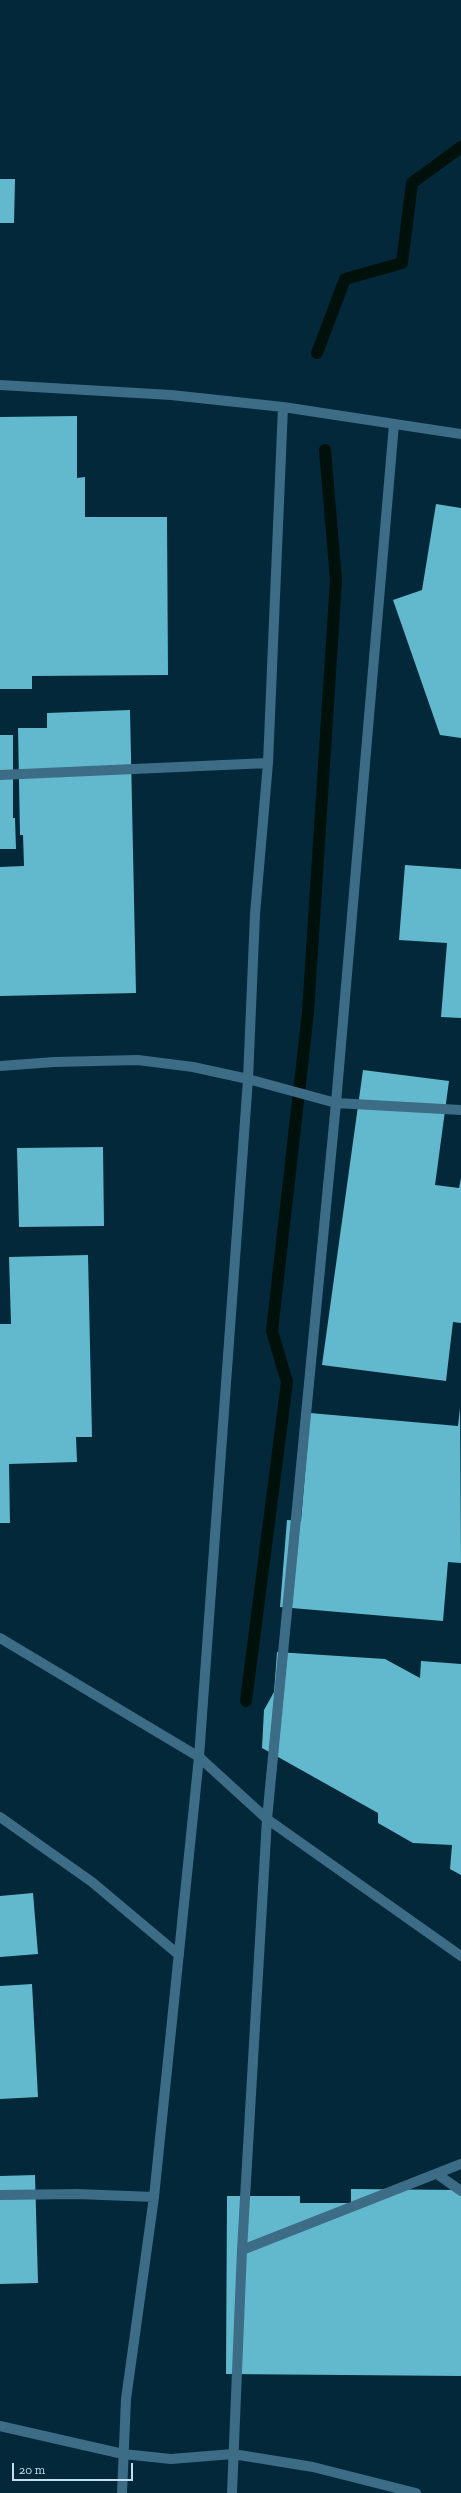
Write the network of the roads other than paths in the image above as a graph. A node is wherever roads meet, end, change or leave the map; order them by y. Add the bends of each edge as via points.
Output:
1 (0, 385) edge
2 (283, 407) junction
3 (394, 424) junction
4 (461, 434) edge
5 (268, 763) junction
6 (0, 775) edge
7 (0, 1066) edge
8 (248, 1078) junction
9 (336, 1102) junction
10 (461, 1110) edge
11 (0, 1638) edge
12 (199, 1757) junction
13 (0, 1816) edge
14 (267, 1819) junction
15 (179, 1954) junction
16 (461, 1956) edge
17 (461, 2164) edge
18 (437, 2174) junction
19 (461, 2191) edge
20 (0, 2196) edge
21 (154, 2198) junction
22 (242, 2250) junction
23 (0, 2426) edge
24 (124, 2454) junction
25 (233, 2454) junction
26 (122, 2493) edge
27 (232, 2493) edge
28 (416, 2493) edge

1 - 2 street via 171,395
2 - 3 street
2 - 5 street
3 - 4 street
3 - 9 street
5 - 6 street
5 - 8 street via 255,914
7 - 8 street via 138,1060
8 - 9 street
8 - 12 street
9 - 10 street
9 - 14 street
11 - 12 street
12 - 14 street
12 - 15 street
13 - 15 street via 92,1882
14 - 16 street
14 - 22 street
15 - 21 street
17 - 18 street
18 - 19 street
18 - 22 street
20 - 21 street via 77,2194
21 - 24 street via 126,2399
22 - 25 street
23 - 24 street
24 - 25 street via 171,2459
24 - 26 street
25 - 27 street
25 - 28 street via 313,2467

